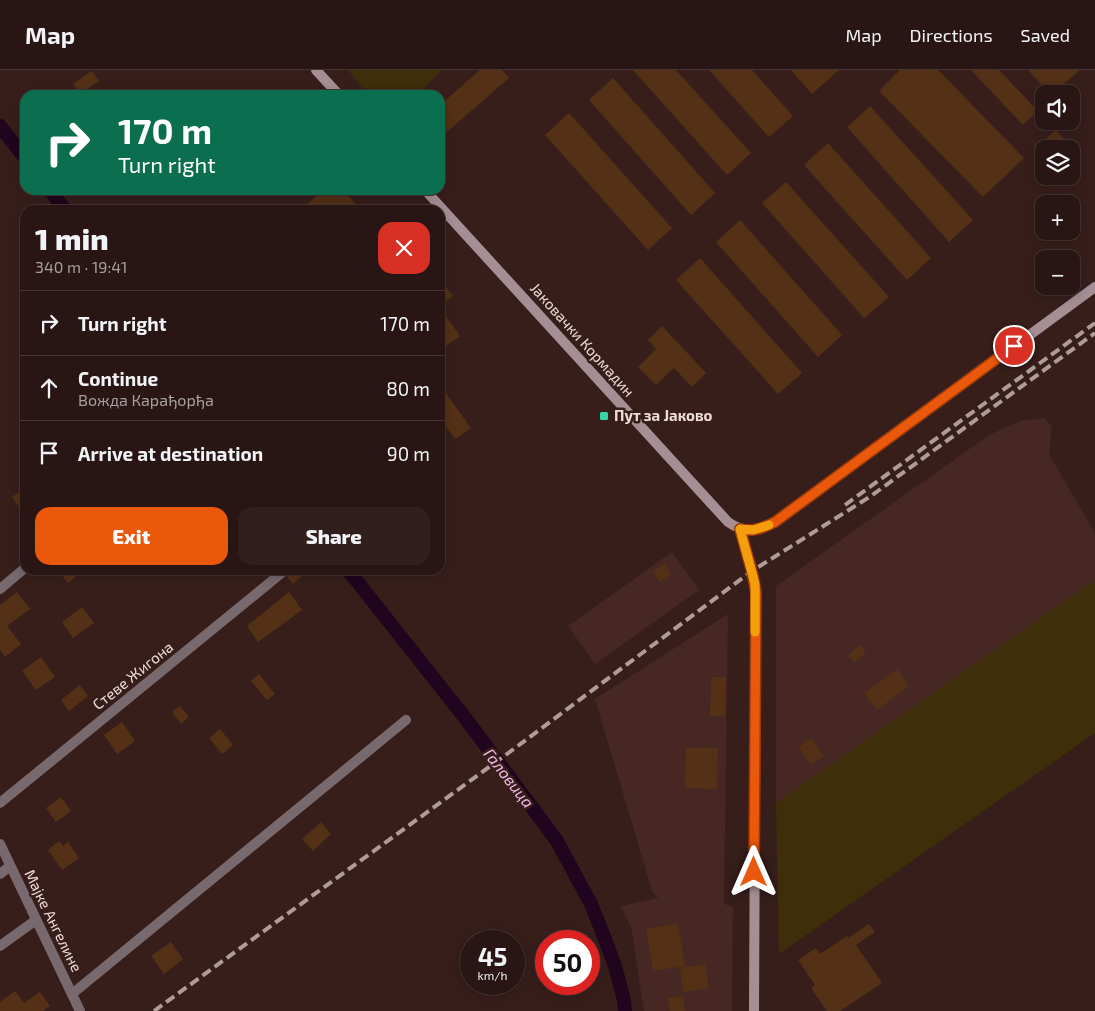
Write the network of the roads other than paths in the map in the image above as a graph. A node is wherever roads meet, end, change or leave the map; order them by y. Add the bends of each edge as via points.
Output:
1 (316, 70) edge
2 (334, 90) edge
3 (430, 195) edge
4 (439, 205) edge
5 (445, 212) edge
6 (1095, 287) edge
7 (740, 529) junction
8 (20, 572) edge
9 (279, 575) edge
10 (0, 589) edge
11 (406, 720) dead end
12 (0, 803) edge
13 (0, 844) edge
14 (10, 866) junction
15 (0, 874) edge
16 (36, 920) junction
17 (0, 946) edge
18 (72, 994) junction
19 (80, 1011) edge
20 (754, 1011) edge

1 - 2 main road
3 - 4 main road, Јаковачки Кормадин
5 - 7 main road, Јаковачки Кормадин via 712,505
6 - 7 main road via 775,522 759,529
7 - 20 main road via 756,592
8 - 10 street
9 - 12 street, Стеве Жигона
11 - 18 street
13 - 14 street, Мајке Ангелине
14 - 15 street
14 - 16 street, Мајке Ангелине
16 - 17 street
16 - 18 street, Мајке Ангелине
18 - 19 street, Мајке Ангелине

